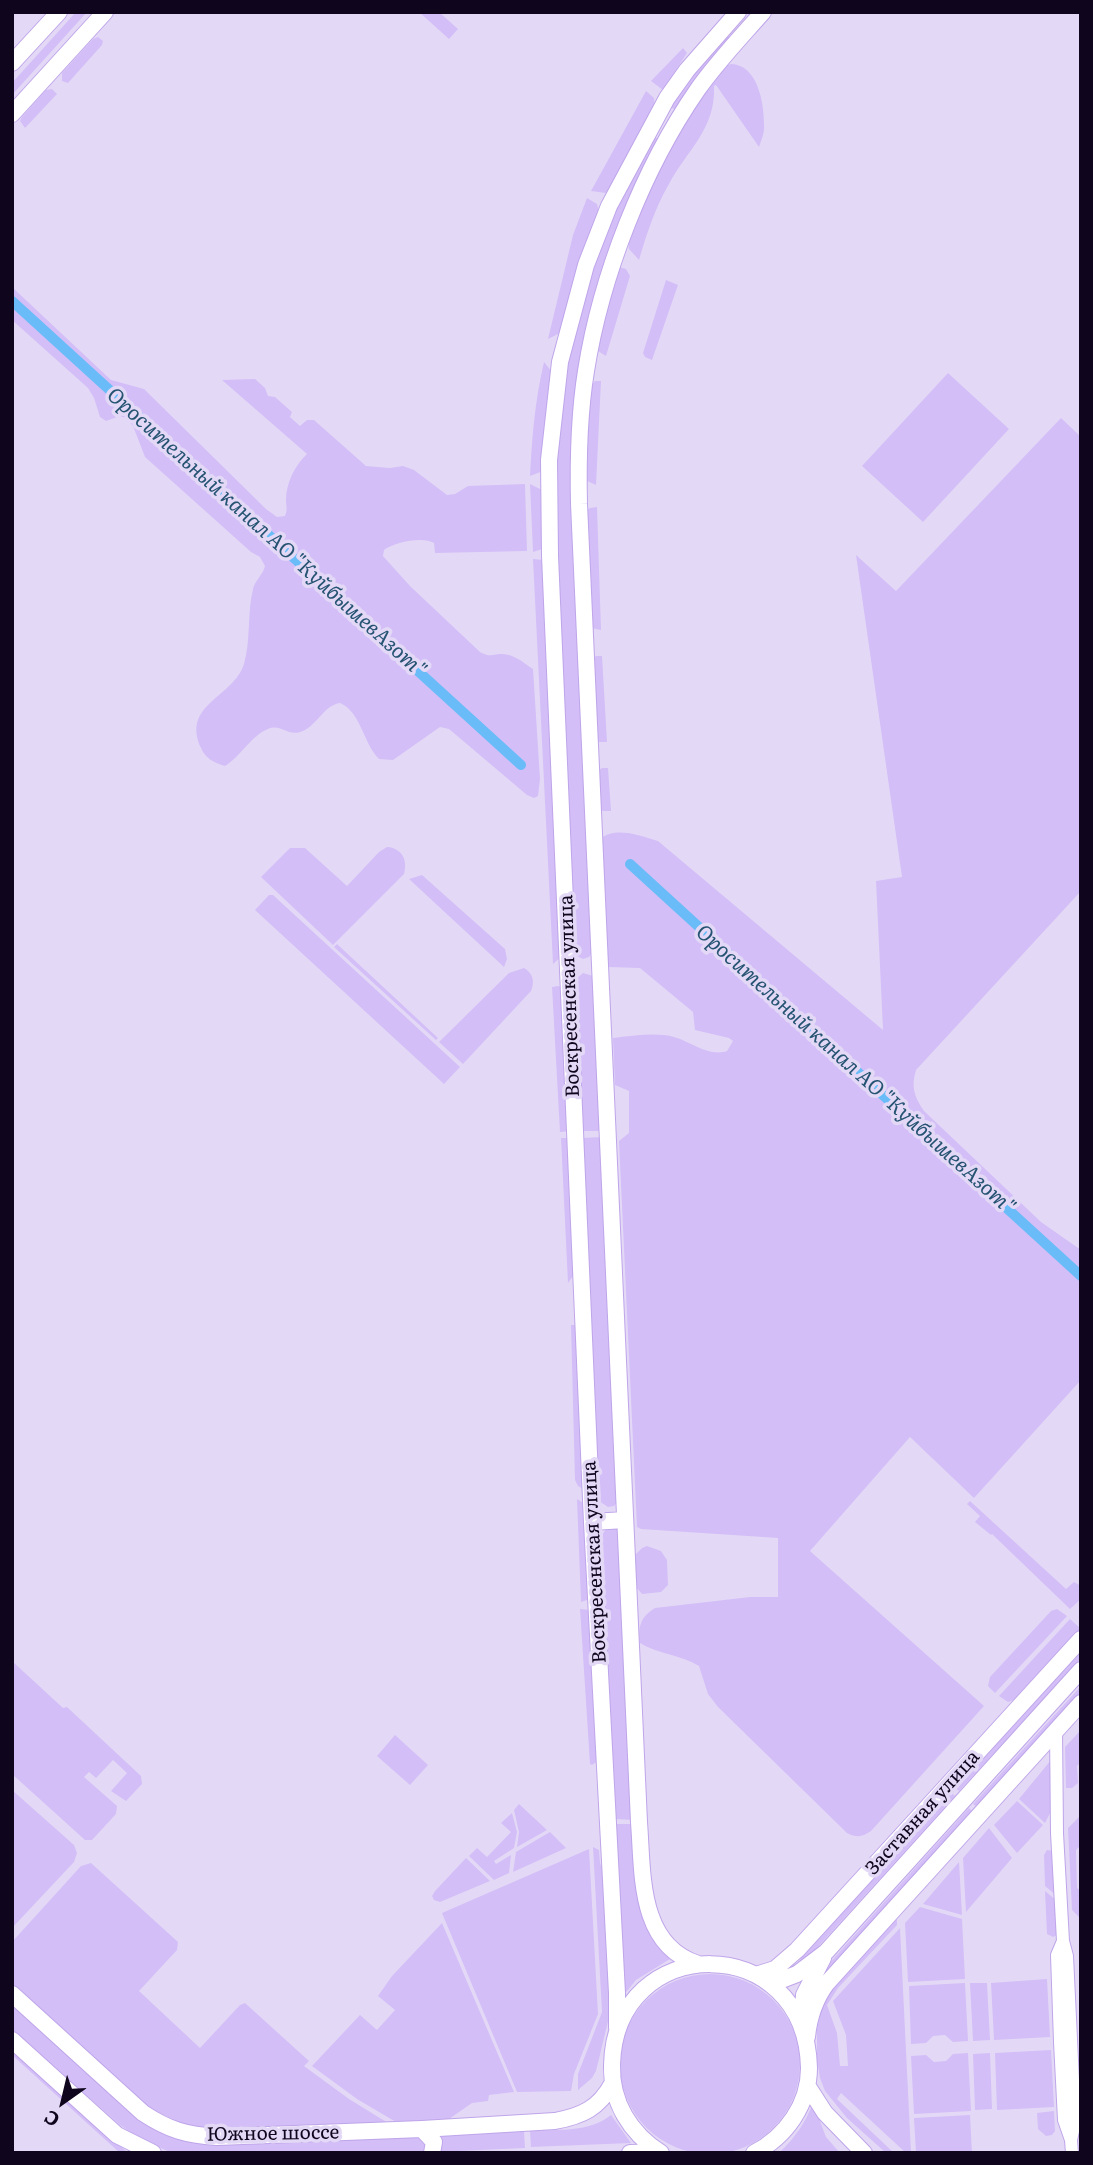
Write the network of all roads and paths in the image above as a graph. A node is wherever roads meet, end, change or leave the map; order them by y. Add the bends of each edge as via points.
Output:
1 (59, 12) edge
2 (105, 12) edge
3 (738, 12) edge
4 (763, 12) edge
5 (12, 63) edge
6 (667, 98) junction
7 (687, 106) junction
8 (12, 114) edge
9 (644, 139) junction
10 (663, 149) junction
11 (601, 970) junction
12 (570, 971) junction
13 (625, 1520) junction
14 (592, 1522) junction
15 (1081, 1639) edge
16 (1081, 1670) edge
17 (1081, 1703) edge
18 (1056, 1730) junction
19 (1037, 1751) junction
20 (1056, 1766) junction
21 (826, 1952) junction
22 (698, 1964) junction
23 (756, 1975) junction
24 (771, 1984) junction
25 (12, 1994) edge
26 (802, 2025) junction
27 (617, 2028) junction
28 (12, 2039) edge
29 (807, 2043) junction
30 (612, 2084) junction
31 (807, 2085) junction
32 (422, 2129) junction
33 (117, 2135) junction
34 (1071, 2147) edge
35 (660, 2152) edge
36 (137, 2153) edge
37 (153, 2153) edge
38 (432, 2153) edge
39 (630, 2153) edge
40 (754, 2153) edge
41 (864, 2153) edge

1 - 5 main road
2 - 8 main road
3 - 6 main road, Воскресенская улица
4 - 7 main road, Воскресенская улица
6 - 7 main road via 665,108 671,114
6 - 9 main road, Воскресенская улица
7 - 10 main road, Воскресенская улица
9 - 10 main road via 659,132
9 - 12 main road, Воскресенская улица via 609,206 586,265 559,362 549,460
10 - 11 main road, Воскресенская улица via 614,260 586,369 581,414 579,496
11 - 12 main road
11 - 13 main road, Воскресенская улица
12 - 14 main road, Воскресенская улица
13 - 14 main road
13 - 22 main road, Воскресенская улица via 645,1895 663,1942
14 - 27 main road, Воскресенская улица
15 - 23 main road, Заставная улица via 797,1950 775,1969
16 - 21 main road, Заставная улица
17 - 18 main road
18 - 19 main road
18 - 20 street
19 - 20 street via 1047,1752
19 - 29 main road via 827,1983 812,2011
20 - 34 street via 1063,1941 1057,1955 1063,2120
21 - 24 main road, Заставная улица via 797,1974
21 - 26 main road, Заставная улица via 804,1995
22 - 23 main road via 730,1966
22 - 27 main road via 673,1971 647,1987
23 - 24 main road
24 - 26 main road
25 - 32 main road, Южное шоссе via 143,2113 190,2135
26 - 29 main road
27 - 30 main road, Воскресенская улица
28 - 33 main road
29 - 31 main road
30 - 32 main road, Южное шоссе via 597,2105 575,2117
30 - 35 main road via 632,2128
31 - 40 main road via 784,2132
31 - 41 main road via 825,2113
32 - 38 main road via 434,2142
33 - 36 street
33 - 37 main road
35 - 39 main road

